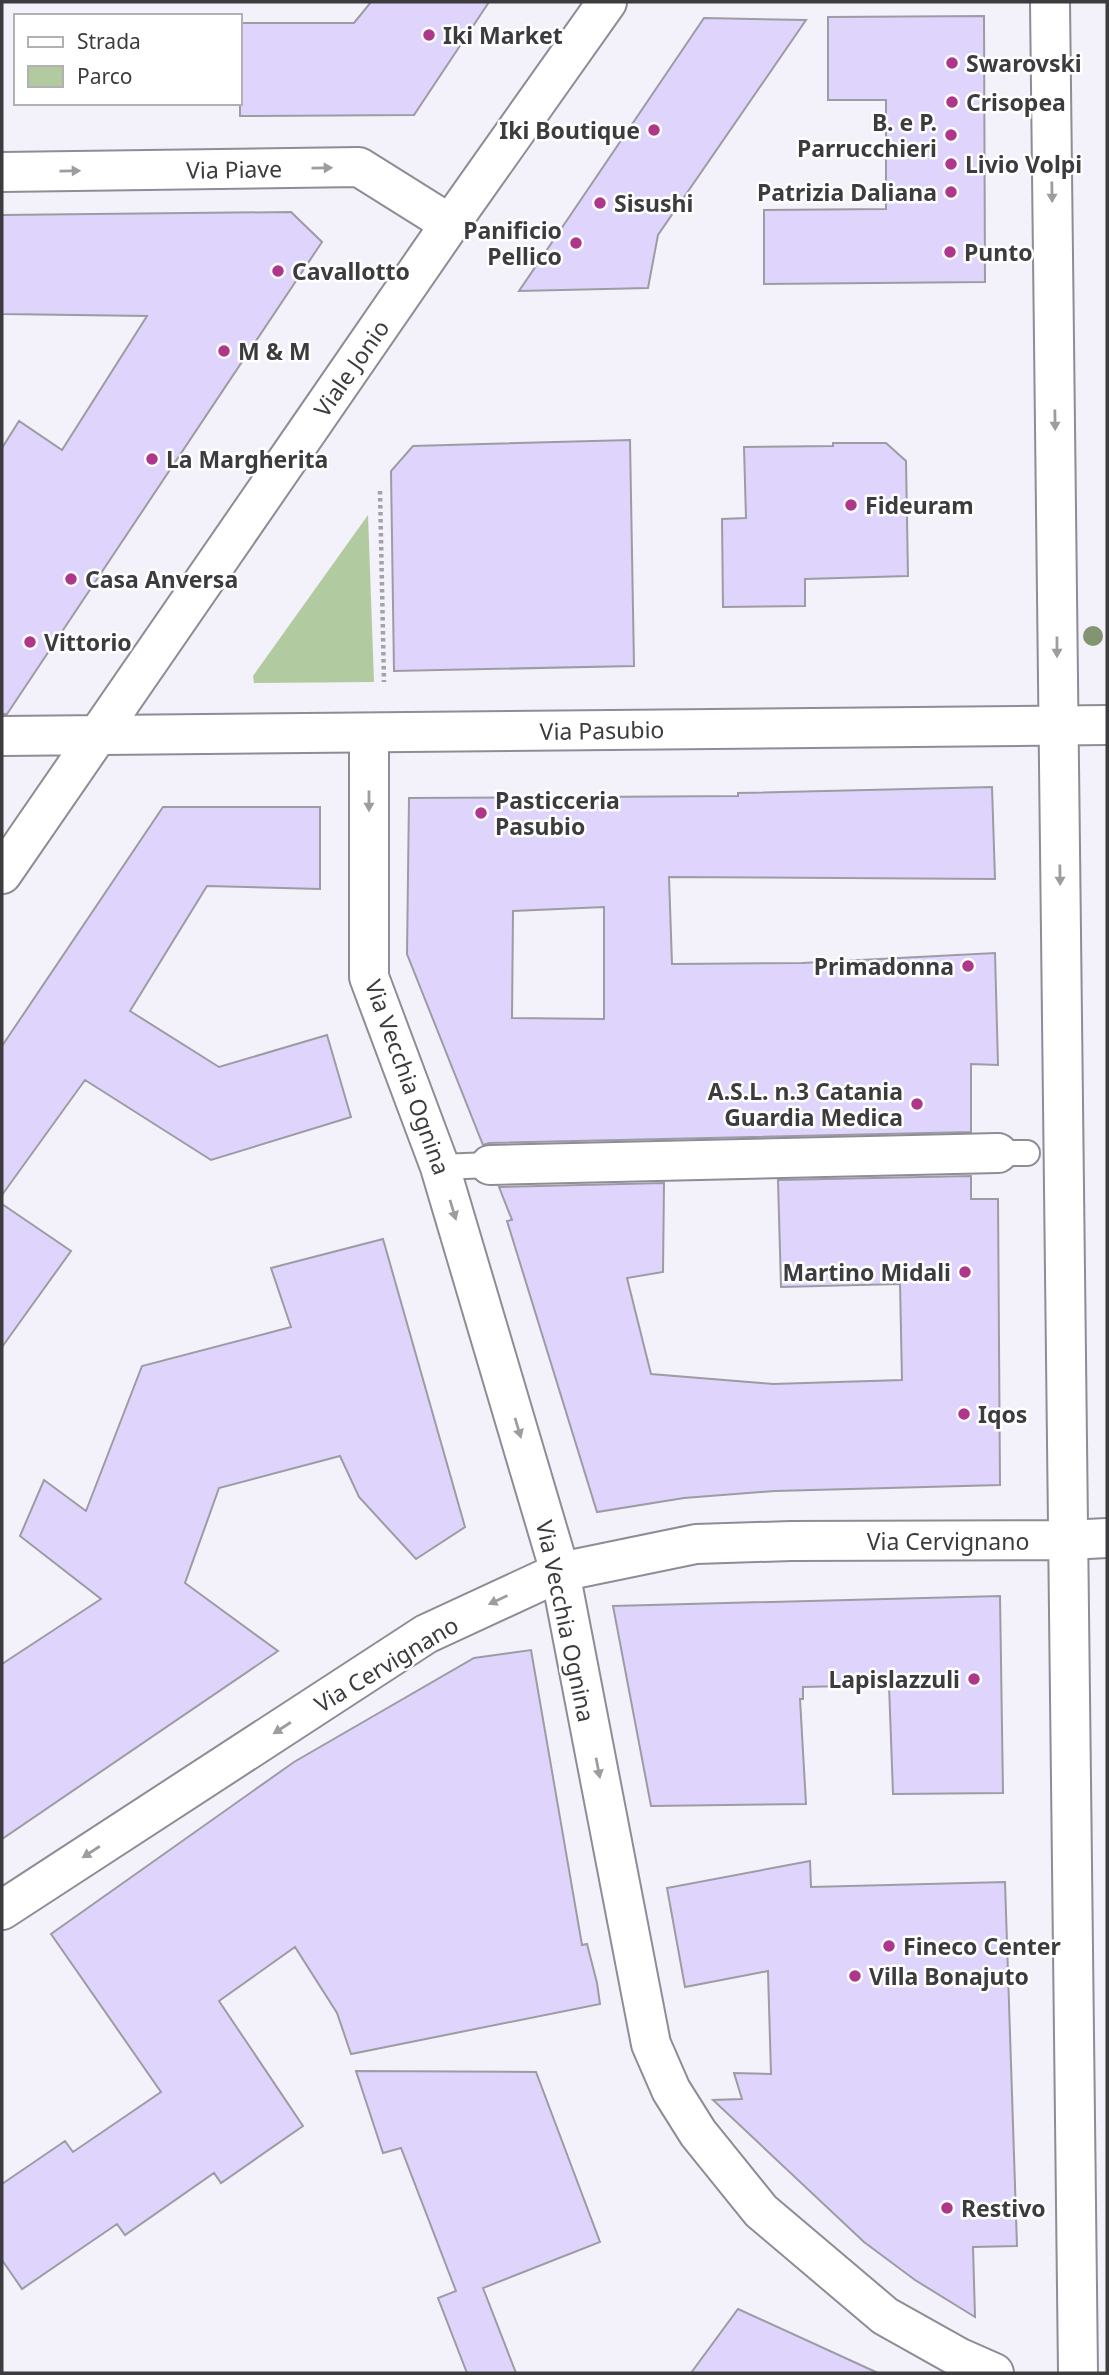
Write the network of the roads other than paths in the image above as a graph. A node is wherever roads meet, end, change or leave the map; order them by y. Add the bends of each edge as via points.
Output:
1 (607, 2) edge
2 (1050, 2) edge
3 (2, 172) edge
4 (450, 224) junction
5 (1058, 724) junction
6 (1107, 724) edge
7 (369, 733) junction
8 (2, 736) edge
9 (96, 736) junction
10 (2, 874) edge
11 (1012, 1153) dead end
12 (490, 1165) joint
13 (440, 1167) junction
14 (1107, 1538) edge
15 (1068, 1540) junction
16 (560, 1572) junction
17 (2, 1910) edge
18 (994, 2373) edge
19 (1078, 2373) edge

1 - 4 street, Viale Jonio
2 -> 5 street
3 -> 4 street, Via Piave via 359,167
4 - 9 street, Viale Jonio
5 - 6 street, Via Pasubio
5 - 7 street, Via Pasubio
5 -> 15 street
7 - 9 street, Via Pasubio
7 -> 13 street, Via Vecchia Ognina via 369,977
8 - 9 street, Via Pasubio
9 - 10 street, Viale Jonio
11 - 12 street
12 - 13 lane
13 -> 16 street, Via Vecchia Ognina
14 - 15 street, Via Cervignano
15 - 16 street, Via Cervignano via 696,1544
15 - 19 street
16 -> 17 street, Via Cervignano via 426,1634
16 -> 18 street, Via Vecchia Ognina via 651,2044 671,2090 698,2133 761,2211 886,2316

